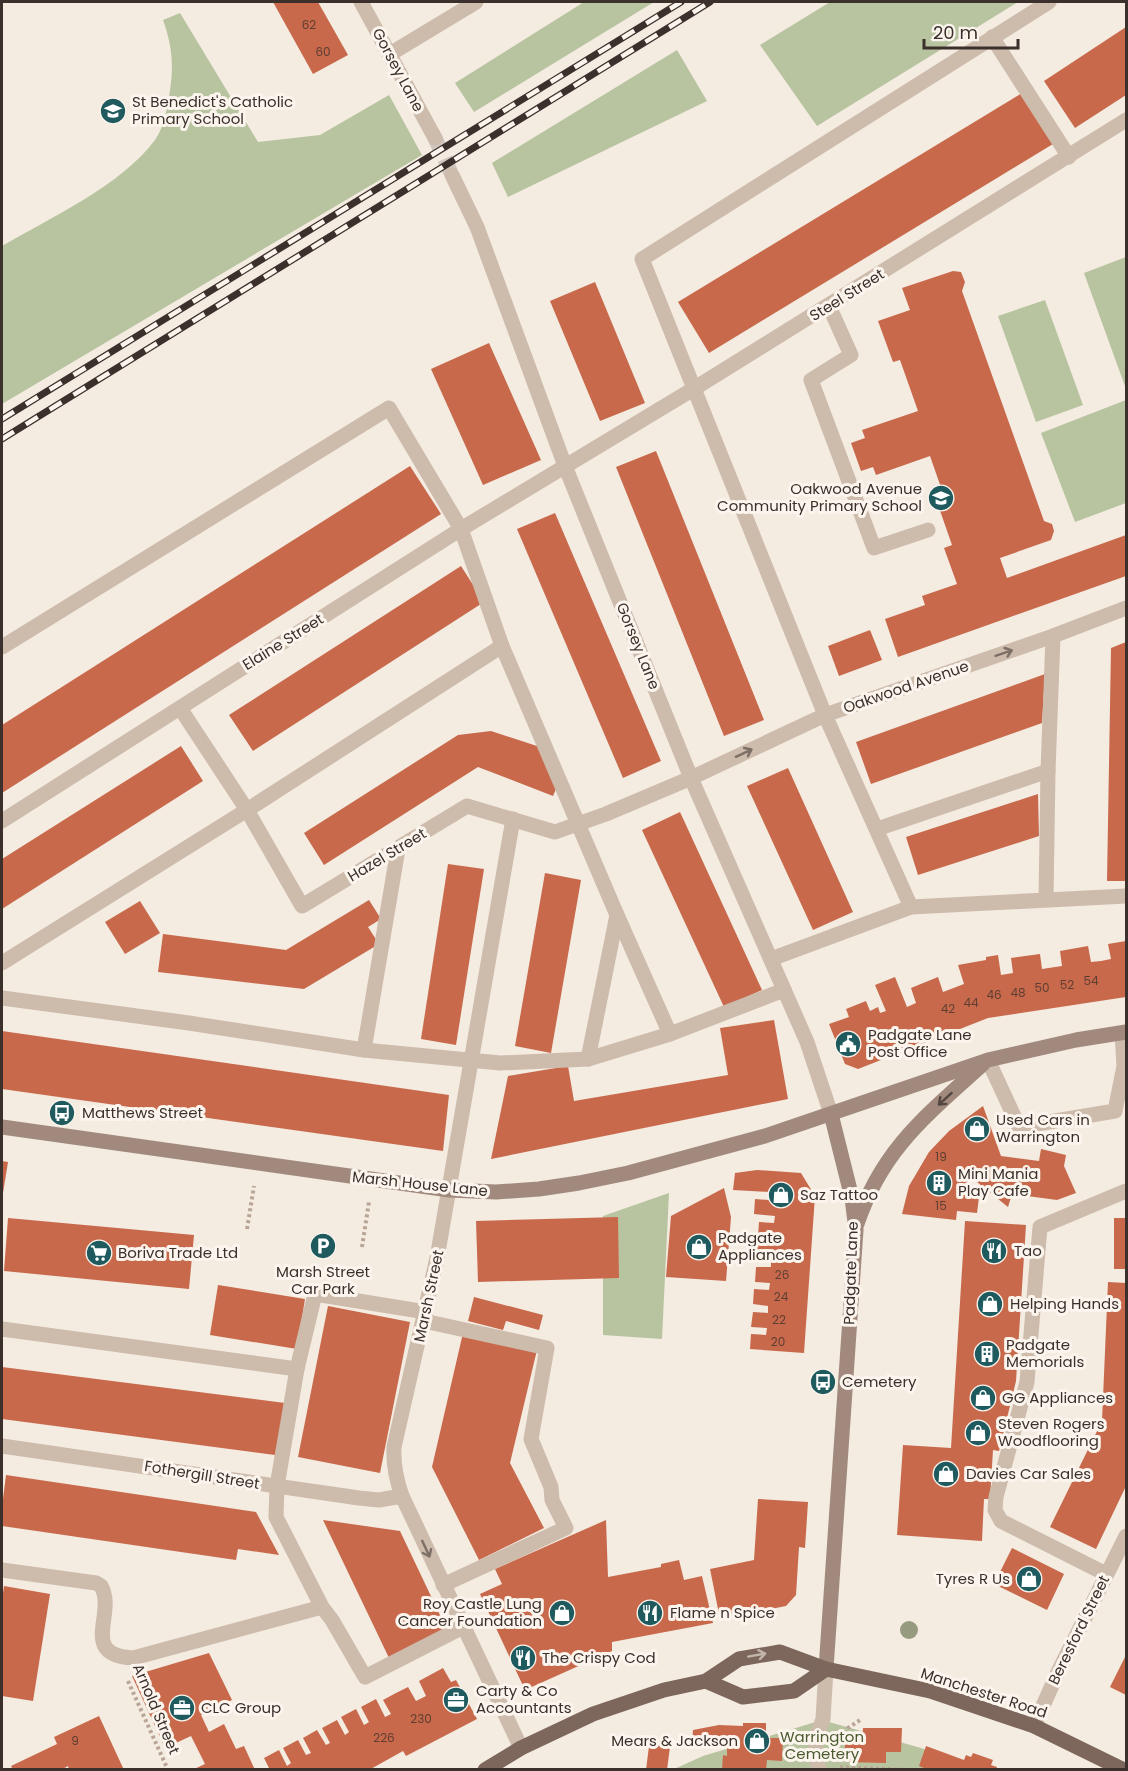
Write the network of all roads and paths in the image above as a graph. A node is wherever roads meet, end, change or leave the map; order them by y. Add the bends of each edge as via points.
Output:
1 (361, 2) edge
2 (476, 2) edge
3 (1049, 2) edge
4 (992, 37) junction
5 (390, 54) junction
6 (1126, 120) edge
7 (435, 138) tunnel mouth
8 (1069, 157) junction
9 (452, 175) tunnel mouth
10 (829, 306) junction
11 (695, 388) junction
12 (566, 466) junction
13 (461, 529) junction
14 (928, 530) dead end
15 (1126, 608) edge
16 (1053, 636) junction
17 (502, 646) junction
18 (2, 647) edge
19 (180, 708) junction
20 (825, 715) junction
21 (1048, 771) junction
22 (691, 777) junction
23 (247, 810) junction
24 (513, 819) junction
25 (2, 821) edge
26 (579, 824) junction
27 (877, 828) junction
28 (398, 849) junction
29 (1126, 896) edge
30 (1046, 899) junction
31 (911, 907) junction
32 (617, 915) junction
33 (771, 959) junction
34 (2, 963) edge
35 (784, 990) junction
36 (2, 998) edge
37 (1124, 1032) edge
38 (670, 1034) junction
39 (364, 1050) junction
40 (588, 1059) junction
41 (472, 1060) junction
42 (988, 1060) junction
43 (831, 1114) junction
44 (2, 1127) edge
45 (254, 1185) dead end
46 (449, 1190) junction
47 (1126, 1191) edge
48 (369, 1201) dead end
49 (247, 1229) dead end
50 (856, 1230) junction
51 (362, 1247) dead end
52 (425, 1317) junction
53 (2, 1329) edge
54 (297, 1369) junction
55 (2, 1446) edge
56 (277, 1486) junction
57 (402, 1496) junction
58 (1126, 1536) edge
59 (2, 1570) edge
60 (1106, 1574) junction
61 (443, 1584) junction
62 (322, 1607) junction
63 (463, 1627) junction
64 (122, 1657) junction
65 (826, 1669) junction
66 (706, 1681) junction
67 (860, 1720) dead end
68 (1034, 1726) junction
69 (841, 1742) dead end
70 (521, 1748) junction
71 (839, 1759) dead end
72 (839, 1767) junction
73 (819, 1768) edge
74 (168, 1770) edge
75 (485, 1770) edge
76 (908, 1770) edge
77 (1124, 1770) edge

1 - 5 street, Gorsey Lane
2 - 5 street
3 - 4 street
4 - 8 street
4 - 11 street via 642,259
5 - 7 street, Gorsey Lane
6 - 8 street, Steel Street
8 - 10 street, Steel Street
9 - 12 street, Gorsey Lane via 477,227
10 - 11 street, Steel Street
10 - 14 street via 851,355 811,380 874,548
11 - 12 street, Steel Street
11 - 20 street
12 - 13 street, Elaine Street
12 - 22 street, Gorsey Lane
13 - 17 street
13 - 18 street via 389,408
13 - 19 street, Elaine Street
15 - 16 street, Oakwood Avenue
20 -> 16 street, Oakwood Avenue
16 - 21 street
17 - 23 street
17 - 26 street
19 - 23 street, Hazel Street
19 - 25 street, Elaine Street
22 -> 20 street, Oakwood Avenue
20 - 27 street
21 - 27 street
21 - 30 street
22 - 26 street, Hazel Street
22 - 33 street, Gorsey Lane
23 - 28 street, Hazel Street via 302,906
23 - 34 street
24 - 26 street, Hazel Street via 555,832
24 - 28 street, Hazel Street via 468,806
24 - 41 street, Marsh Street
26 - 32 street
27 - 31 street
28 - 39 street
29 - 30 street
30 - 31 street
31 - 33 street
32 - 38 street
32 - 40 street
33 - 35 street, Gorsey Lane
35 - 38 street
35 - 43 street, Gorsey Lane via 811,1052
36 - 39 street
37 - 42 street
37 - 42 street via 1124,1066 1115,1111 1019,1127
38 - 40 street
39 - 41 street
40 - 41 street via 500,1063
41 - 46 street, Marsh Street
42 - 43 street
42 -> 50 street via 906,1137 866,1197
43 - 46 street, Marsh House Lane via 748,1141 579,1183 496,1192
43 - 50 street, Padgate Lane
44 - 46 street, Marsh House Lane
45 - 49 path
46 - 52 street, Marsh Street
47 - 60 street via 1040,1227 1027,1382 995,1510 1001,1521
48 - 51 path
50 - 65 street, Padgate Lane
52 - 54 street via 315,1294
52 - 57 street, Marsh Street via 394,1447 395,1478
52 - 61 street via 547,1348 531,1439 566,1528
53 - 54 street
54 - 56 street
55 - 56 street, Fothergill Street
56 - 57 street, Fothergill Street via 379,1500
56 - 62 street via 276,1517
57 -> 61 street, Marsh Street
58 - 60 street, Beresford Street
59 - 64 street via 101,1586 105,1598 101,1636 107,1649
60 - 68 street, Beresford Street
61 - 63 street, Marsh Street
62 - 63 street via 365,1677
62 - 64 street via 133,1658
63 - 70 street, Marsh Street
64 - 74 path, Arnold Street via 126,1677
66 -> 65 main road, Manchester Road via 739,1659 780,1652
65 - 66 main road via 794,1691 743,1697
65 - 68 main road, Manchester Road via 930,1691
65 - 73 street via 823,1719 815,1752
66 - 70 main road, Manchester Road via 663,1690 593,1714
67 - 69 path via 848,1728
68 - 77 main road, Manchester Road
70 - 75 main road, Manchester Road
71 - 72 path
72 - 73 path
72 - 76 path

